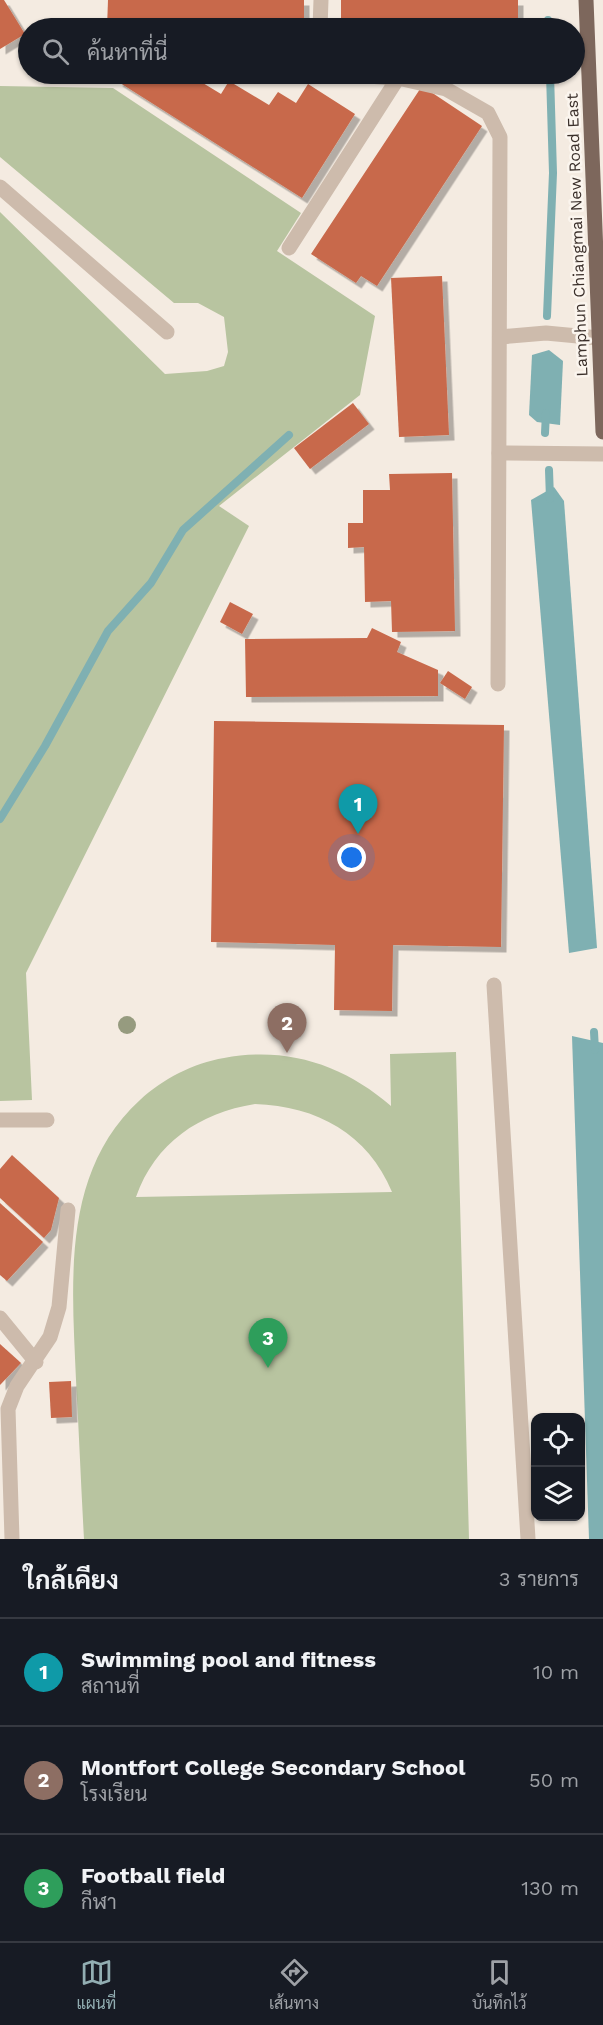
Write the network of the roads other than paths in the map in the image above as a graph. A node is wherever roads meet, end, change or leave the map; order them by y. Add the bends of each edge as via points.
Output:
1 (321, 0) edge
2 (585, 0) edge
3 (320, 18) edge
4 (394, 84) edge
5 (424, 84) edge
6 (0, 187) edge
7 (289, 248) dead end
8 (167, 332) dead end
9 (500, 337) junction
10 (599, 338) junction
11 (603, 432) edge
12 (499, 453) junction
13 (603, 454) edge
14 (498, 684) dead end
15 (494, 985) dead end
16 (0, 1120) edge
17 (47, 1120) dead end
18 (68, 1210) dead end
19 (0, 1318) edge
20 (36, 1362) junction
21 (12, 1539) edge
22 (528, 1539) edge

1 - 3 street
2 - 10 main road, Lamphun Chiangmai New Road East
4 - 7 street
5 - 9 street via 446,89 488,113 500,137
6 - 8 street
9 - 10 street via 546,333
9 - 12 street
10 - 11 main road, Lamphun Chiangmai New Road East
12 - 13 street
12 - 14 street
15 - 22 street
16 - 17 street
18 - 20 street via 59,1307
19 - 20 street
20 - 21 street via 17,1386 8,1409

